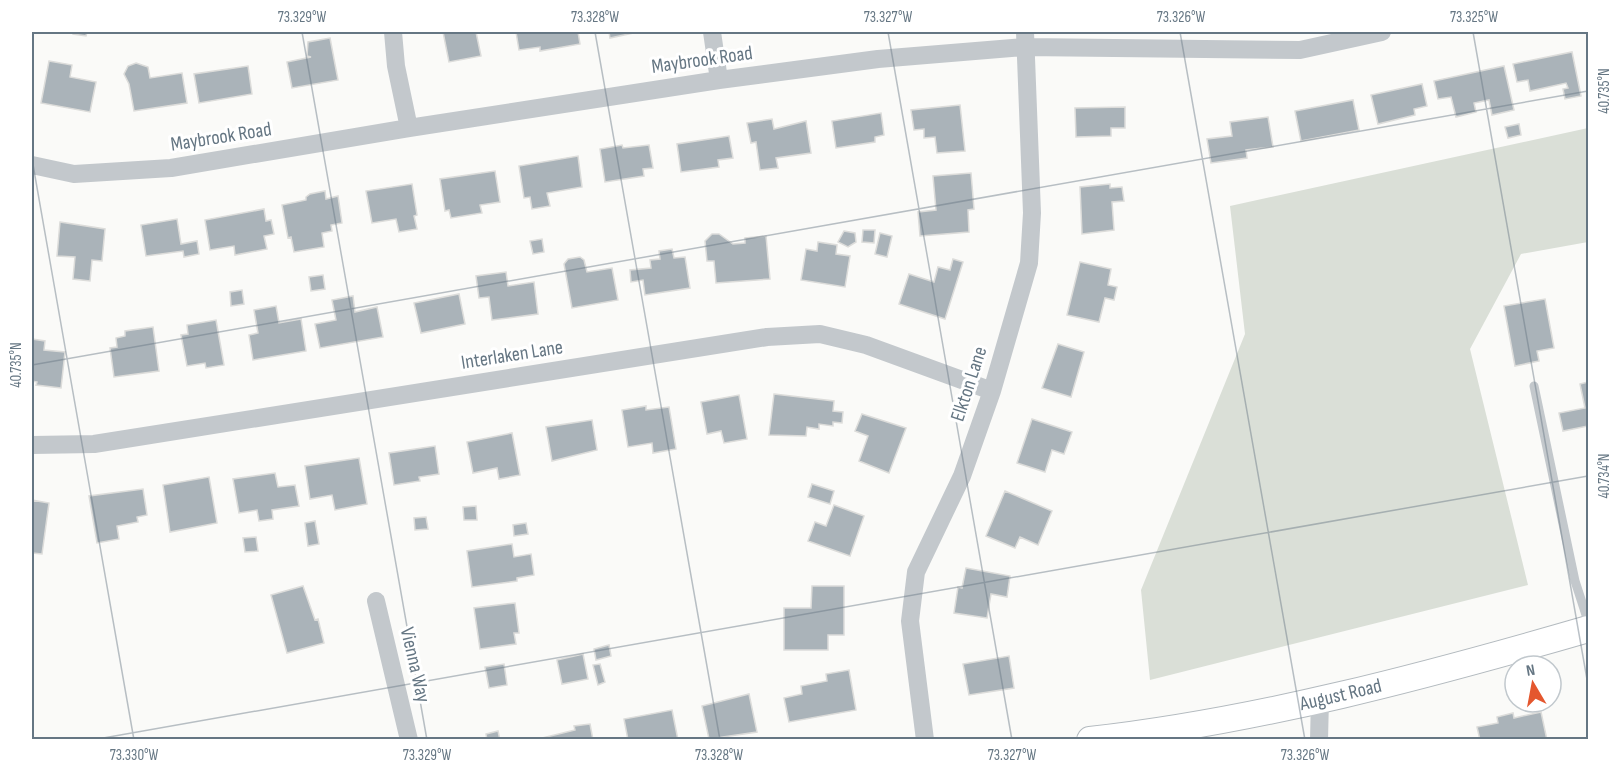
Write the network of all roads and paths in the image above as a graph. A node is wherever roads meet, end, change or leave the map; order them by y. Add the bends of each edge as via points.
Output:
1 (393, 32) edge
2 (712, 32) edge
3 (1382, 32) edge
4 (1024, 39) edge
5 (719, 80) junction
6 (409, 128) junction
7 (32, 165) edge
8 (1534, 386) dead end
9 (992, 392) junction
10 (32, 445) edge
11 (376, 601) dead end
12 (1588, 621) edge
13 (1588, 629) edge
14 (1320, 699) junction
15 (409, 740) edge
16 (925, 740) edge
17 (1090, 740) edge
18 (1319, 740) edge

1 - 6 street
2 - 5 street
3 - 4 street, Maybrook Road via 1300,50
4 - 5 street, Maybrook Road
4 - 9 street, Elkton Lane via 1032,213 1029,263
5 - 6 street, Maybrook Road
6 - 7 street, Maybrook Road via 171,168 74,174
8 - 12 lane via 1575,581
9 - 10 street, Interlaken Lane via 866,345 820,334 767,337 94,444
9 - 16 street, Elkton Lane via 962,476 916,572 910,621
11 - 15 street, Vienna Way
13 - 14 street, August Road
14 - 17 street, August Road
14 - 18 street

